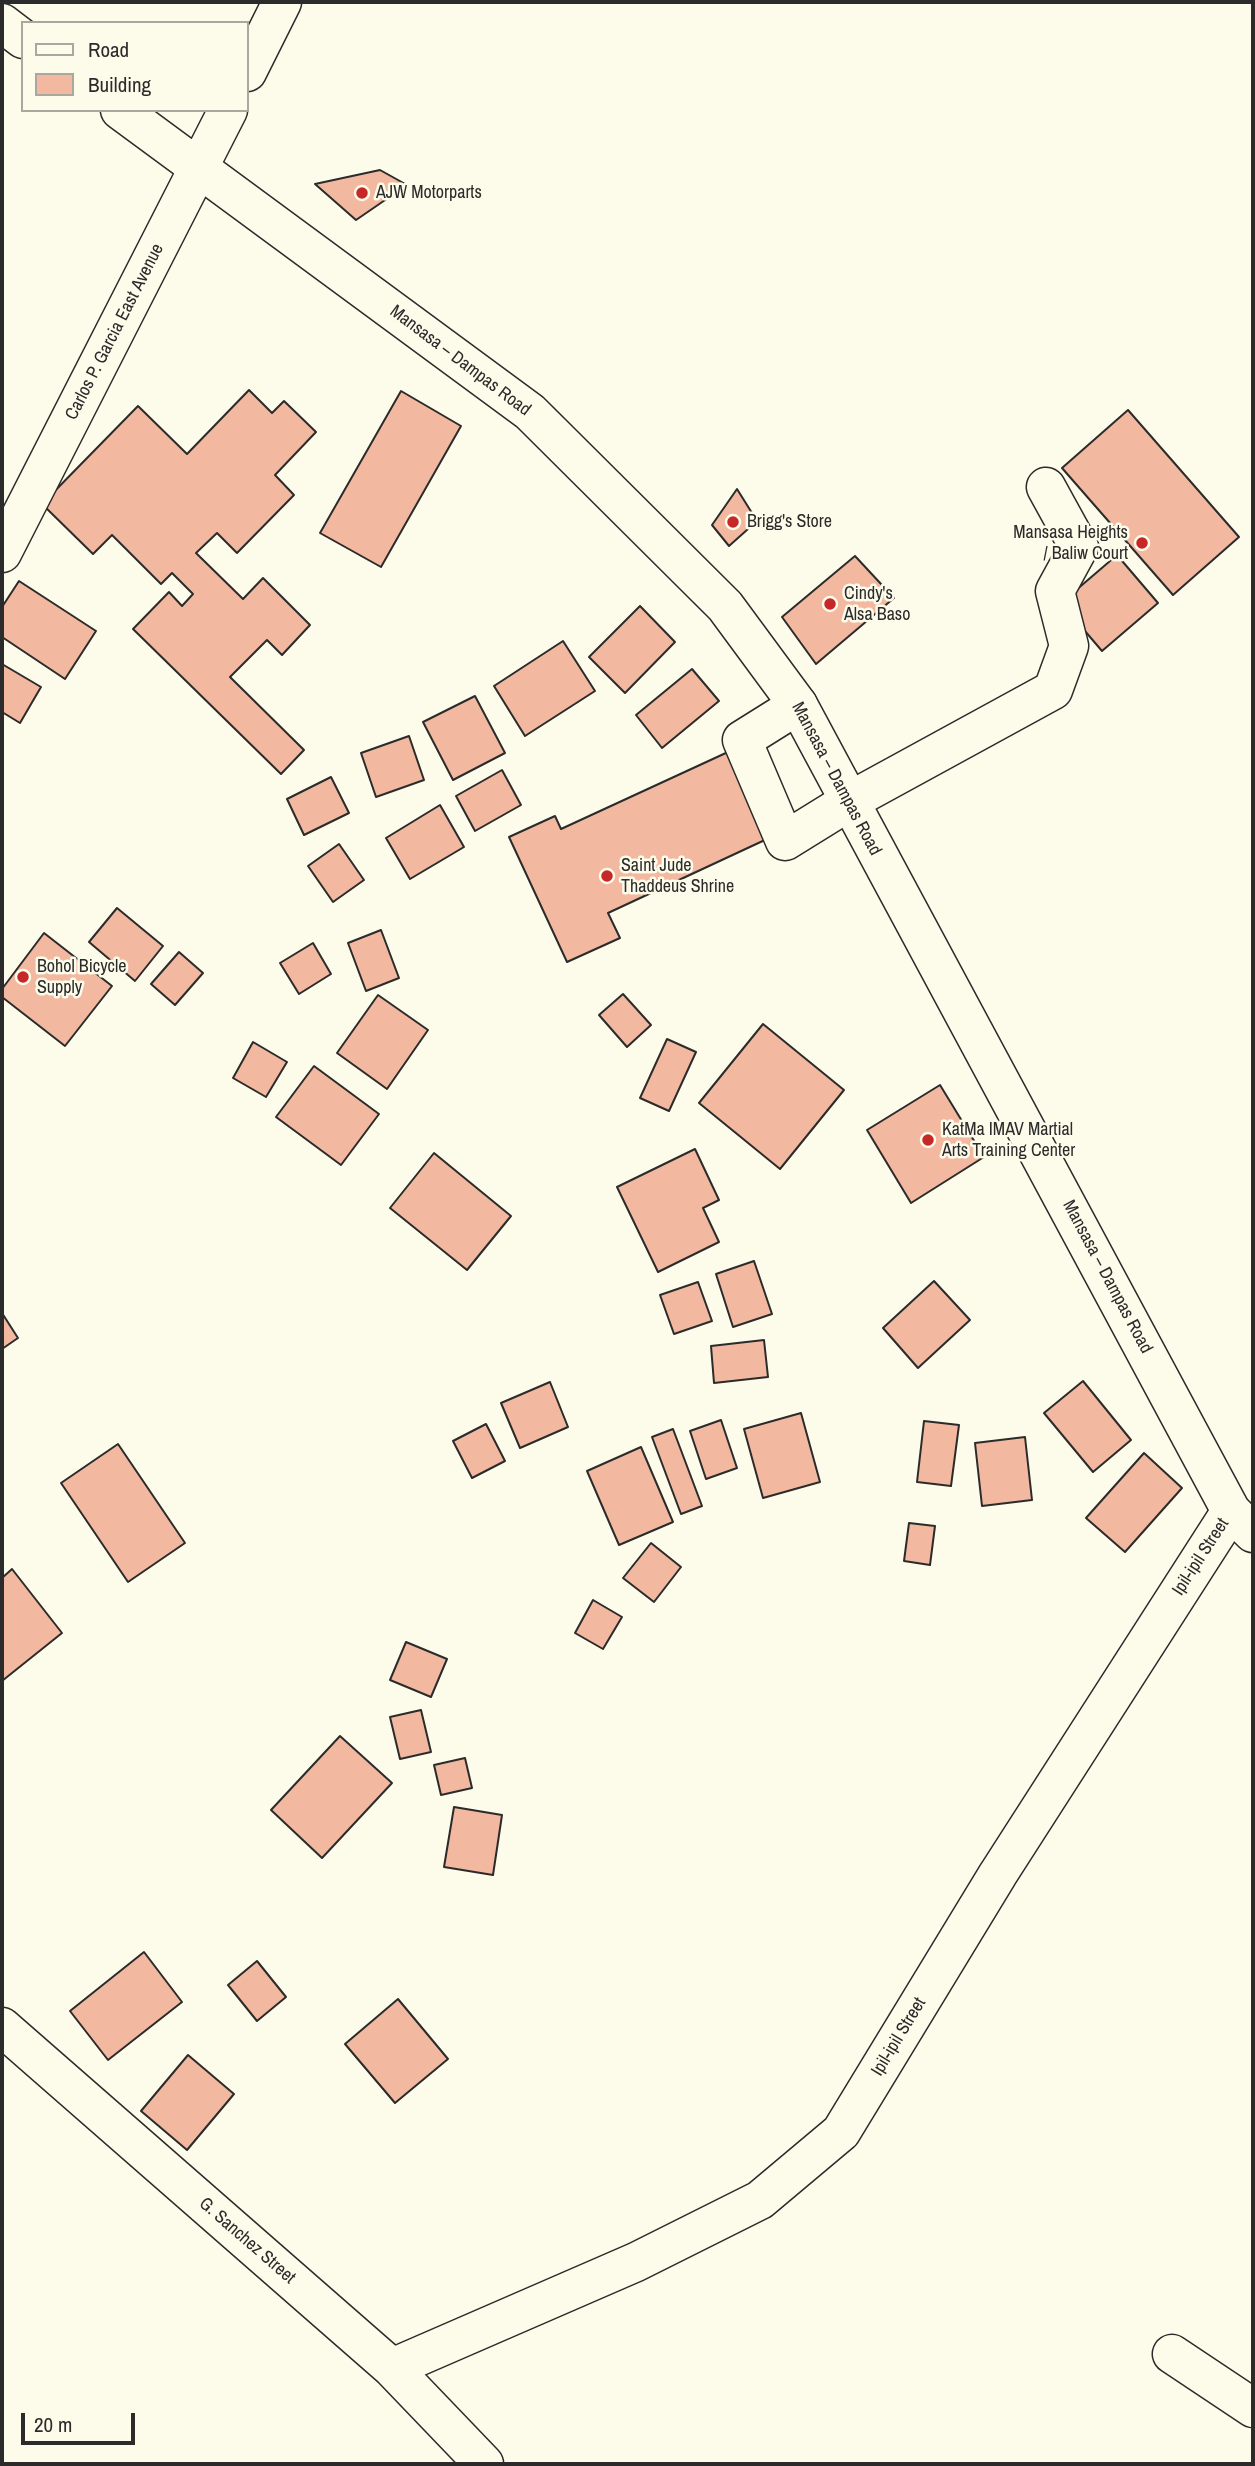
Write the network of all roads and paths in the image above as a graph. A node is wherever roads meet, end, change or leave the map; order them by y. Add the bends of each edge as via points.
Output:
1 (282, 2) edge
2 (2, 23) edge
3 (21, 37) edge
4 (248, 70) edge
5 (123, 112) edge
6 (227, 112) edge
7 (199, 168) junction
8 (1046, 487) dead end
9 (2, 553) edge
10 (798, 705) junction
11 (848, 802) junction
12 (1242, 1522) edge
13 (2, 2027) edge
14 (1172, 2354) dead end
15 (392, 2368) junction
16 (1253, 2408) edge
17 (484, 2464) edge

1 - 4 main road
2 - 3 main road
5 - 7 main road, Mansasa – Dampas Road
6 - 7 main road, Carlos P. Garcia East Avenue
7 - 9 main road, Carlos P. Garcia East Avenue
7 - 10 main road, Mansasa – Dampas Road via 530,412 725,606
8 - 11 main road via 1079,547 1055,591 1069,646 1053,690
10 - 11 main road, Mansasa – Dampas Road
10 - 11 main road via 742,740 785,841
11 - 12 main road, Mansasa – Dampas Road
12 - 15 main road, Ipil-ipil Street via 998,1874 841,2132 760,2200 636,2262
13 - 15 main road, G. Sanchez Street
14 - 16 main road
15 - 17 main road, G. Sanchez Street

